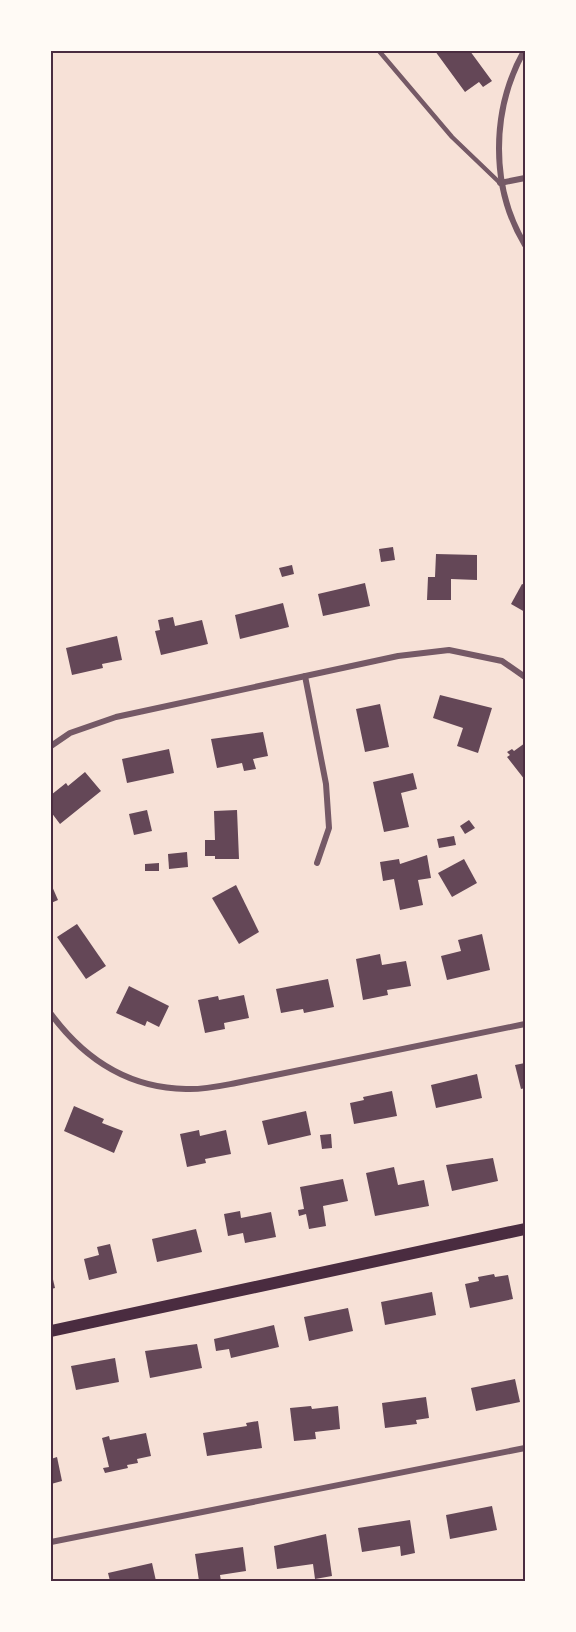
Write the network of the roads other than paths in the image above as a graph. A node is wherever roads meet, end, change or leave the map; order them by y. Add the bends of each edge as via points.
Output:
1 (379, 51) edge
2 (524, 51) edge
3 (525, 178) edge
4 (500, 183) junction
5 (525, 245) edge
6 (305, 676) junction
7 (525, 677) edge
8 (51, 746) edge
9 (317, 863) dead end
10 (51, 1014) edge
11 (525, 1024) edge
12 (525, 1229) edge
13 (51, 1331) edge
14 (525, 1448) edge
15 (51, 1542) edge

1 - 4 lane via 452,137
2 - 4 street via 503,109
3 - 4 street
4 - 5 street
6 - 7 street via 398,656 449,650 502,661
6 - 8 street via 116,717 70,733
6 - 9 street via 326,784 329,828
10 - 11 street via 70,1039 113,1073 153,1086 187,1090
12 - 13 main road
14 - 15 street

